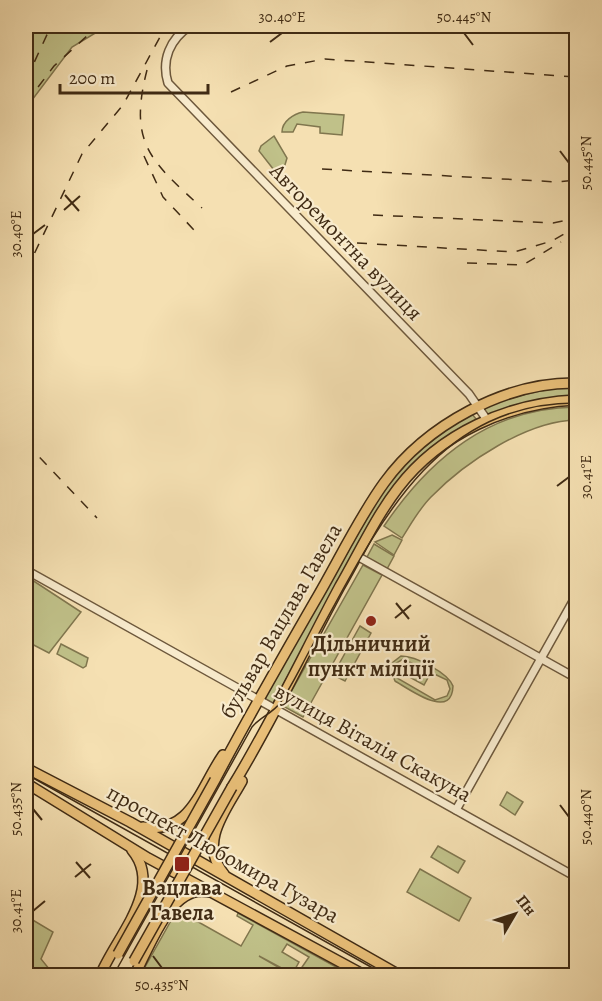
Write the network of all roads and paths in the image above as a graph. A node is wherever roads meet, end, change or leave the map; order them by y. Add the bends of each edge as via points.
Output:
1 (190, 26) edge
2 (576, 383) edge
3 (576, 400) edge
4 (479, 406) junction
5 (487, 420) junction
6 (357, 556) junction
7 (26, 570) edge
8 (576, 596) edge
9 (541, 659) junction
10 (576, 678) edge
11 (258, 700) junction
12 (275, 710) junction
13 (247, 721) junction
14 (261, 741) junction
15 (26, 768) edge
16 (26, 783) edge
17 (456, 810) junction
18 (130, 822) junction
19 (125, 842) junction
20 (576, 878) edge
21 (230, 880) junction
22 (222, 898) junction
23 (102, 975) edge
24 (128, 975) edge
25 (134, 975) edge
26 (366, 975) edge
27 (401, 975) edge

1 - 4 street, Авторемонтна вулиця via 175,39 166,59 168,83
2 - 4 main road, бульвар Вацлава Гавела via 541,386
3 - 5 main road, бульвар Вацлава Гавела via 535,404
4 - 5 street, Авторемонтна вулиця
4 - 11 main road, бульвар Вацлава Гавела via 425,440 385,481
5 - 6 main road, бульвар Вацлава Гавела via 451,440 415,468 398,488
6 - 9 street
6 - 12 main road, бульвар Вацлава Гавела
7 - 11 street, вулиця Віталія Скакуна
8 - 9 street
9 - 10 street
9 - 17 street
11 - 12 street, вулиця Віталія Скакуна
11 - 13 main road, бульвар Вацлава Гавела
12 - 14 main road, бульвар Вацлава Гавела
12 - 17 street, вулиця Віталія Скакуна
13 - 18 main road via 182,820 169,827 154,828
13 - 23 main road, бульвар Вацлава Гавела, bridge via 118,954
14 - 21 main road via 214,837 214,856
14 - 24 main road, бульвар Вацлава Гавела, bridge
15 - 18 main road, проспект Любомира Гузара
16 - 19 main road, проспект Любомира Гузара
17 - 20 street, вулиця Віталія Скакуна
18 - 21 main road, проспект Любомира Гузара
19 - 22 main road, проспект Любомира Гузара
19 - 23 main road via 142,865 145,882
21 - 27 main road, проспект Любомира Гузара
22 - 25 main road via 202,891 178,899
22 - 26 main road, проспект Любомира Гузара

